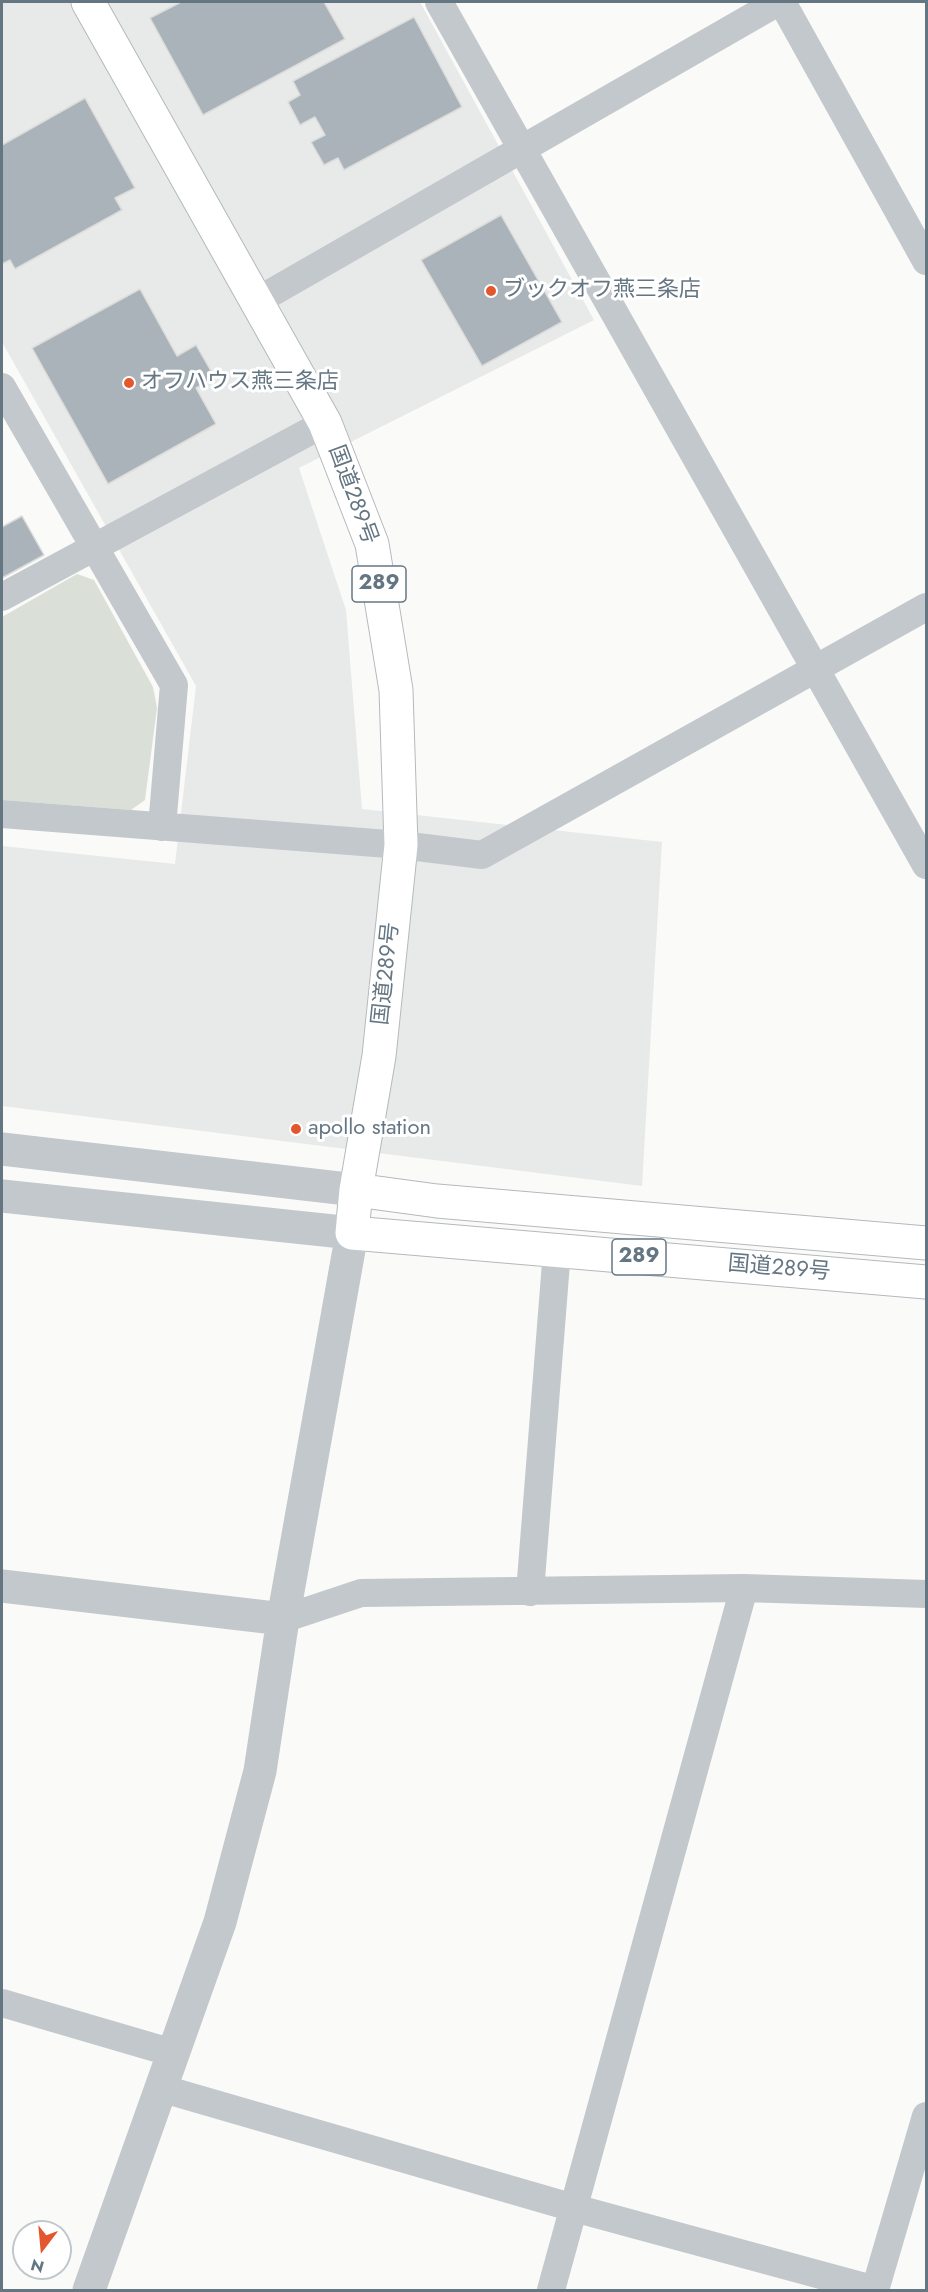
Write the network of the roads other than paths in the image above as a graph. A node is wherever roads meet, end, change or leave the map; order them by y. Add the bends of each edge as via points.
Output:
1 (88, 2) edge
2 (439, 2) edge
3 (780, 2) edge
4 (523, 147) junction
5 (927, 261) edge
6 (256, 301) junction
7 (2, 387) edge
8 (325, 423) junction
9 (94, 548) junction
10 (2, 597) edge
11 (927, 607) edge
12 (816, 667) junction
13 (2, 814) edge
14 (162, 827) junction
15 (401, 845) junction
16 (927, 865) edge
17 (2, 1149) edge
18 (356, 1190) junction
19 (2, 1196) edge
20 (351, 1233) junction
21 (927, 1243) edge
22 (556, 1250) junction
23 (927, 1282) edge
24 (2, 1586) edge
25 (744, 1588) junction
26 (530, 1592) junction
27 (927, 1594) edge
28 (283, 1619) junction
29 (2, 2002) edge
30 (172, 2053) junction
31 (160, 2088) junction
32 (927, 2116) edge
33 (574, 2208) junction
34 (89, 2290) edge
35 (551, 2290) edge
36 (876, 2290) edge

1 - 6 highway, 国道289号 / 289
2 - 4 street
3 - 4 street
3 - 5 street
4 - 6 street
4 - 12 street
6 - 8 highway, 国道289号 / 289
7 - 9 street
8 - 9 street
8 - 15 highway, 国道289号 / 289 via 372,543 396,690
9 - 10 street
9 - 14 street via 174,685
11 - 12 street
12 - 15 street via 482,855
12 - 16 street
13 - 14 street
14 - 15 street
15 - 18 highway, 国道289号 / 289 via 379,1056
17 - 18 street
18 - 20 highway, 国道289号 / 289
18 - 21 highway, 国道289号 / 289 via 437,1201
19 - 20 street
20 - 22 highway, 国道289号 / 289
20 - 28 street
22 - 23 highway, 国道289号 / 289
22 - 26 street
24 - 28 street
25 - 26 street
25 - 27 street
25 - 33 street
26 - 28 street via 361,1593
28 - 30 street via 260,1771 220,1922
29 - 30 street
30 - 31 street
31 - 33 street
31 - 34 street
32 - 36 street
33 - 35 street
33 - 36 street

